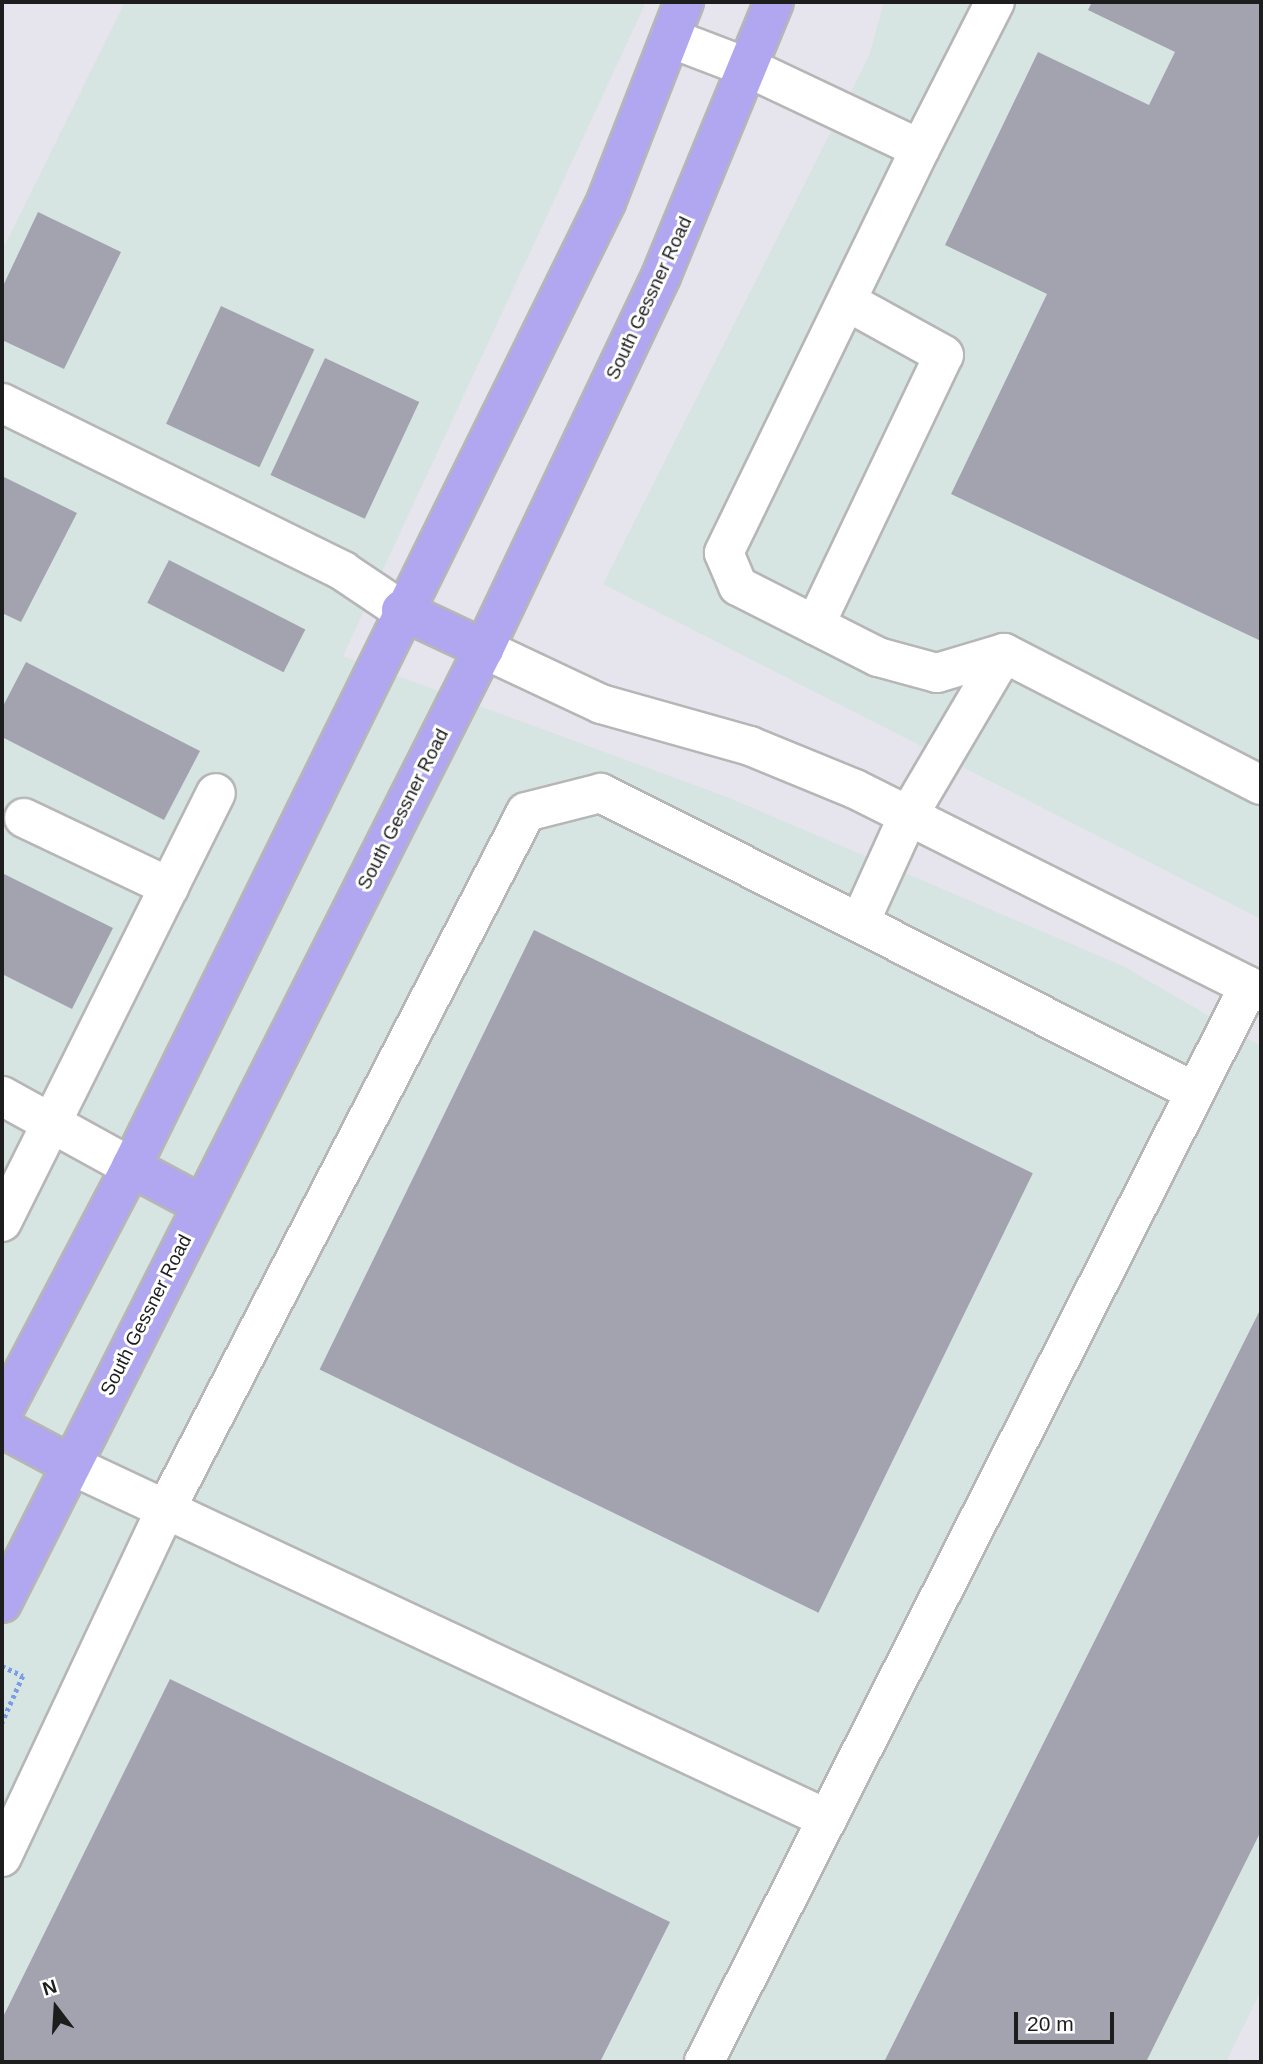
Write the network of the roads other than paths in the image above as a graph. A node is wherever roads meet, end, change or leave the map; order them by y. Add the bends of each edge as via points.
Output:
1 (684, 2) edge
2 (775, 2) edge
3 (995, 2) edge
4 (670, 38) junction
5 (751, 69) junction
6 (920, 149) junction
7 (848, 302) junction
8 (2, 403) edge
9 (401, 610) junction
10 (815, 625) junction
11 (484, 649) junction
12 (1004, 653) junction
13 (1261, 785) edge
14 (216, 793) dead end
15 (908, 816) junction
16 (24, 818) dead end
17 (169, 887) junction
18 (859, 922) junction
19 (1255, 989) edge
20 (1195, 1092) junction
21 (2, 1096) edge
22 (48, 1122) junction
23 (131, 1167) junction
24 (202, 1205) junction
25 (2, 1222) edge
26 (2, 1413) edge
27 (2, 1429) edge
28 (71, 1465) junction
29 (166, 1509) junction
30 (2, 1602) edge
31 (827, 1819) junction
32 (2, 1857) edge
33 (704, 2062) edge

1 - 4 main road
2 - 5 main road, South Gessner Road
3 - 6 street
4 - 5 street
4 - 9 main road via 606,202
5 - 6 street
5 - 11 main road, South Gessner Road via 661,276
6 - 7 street
7 - 10 street via 724,553 738,586
7 - 10 street via 944,355
8 - 9 street via 343,571
9 - 11 main road
9 - 23 main road
10 - 12 street via 878,657 937,673
11 - 15 street via 601,704 750,746
11 - 24 main road, South Gessner Road
12 - 13 street
12 - 15 street
14 - 17 street
15 - 18 street
15 - 19 street
16 - 17 street
17 - 22 street
18 - 20 street
18 - 29 street via 601,793 526,812
19 - 20 street
20 - 31 street
21 - 22 street
22 - 23 street
22 - 25 street
23 - 24 main road
23 - 26 main road
24 - 28 main road, South Gessner Road
27 - 28 main road
28 - 29 street
28 - 30 main road, South Gessner Road
29 - 31 street
29 - 32 street
31 - 33 street

